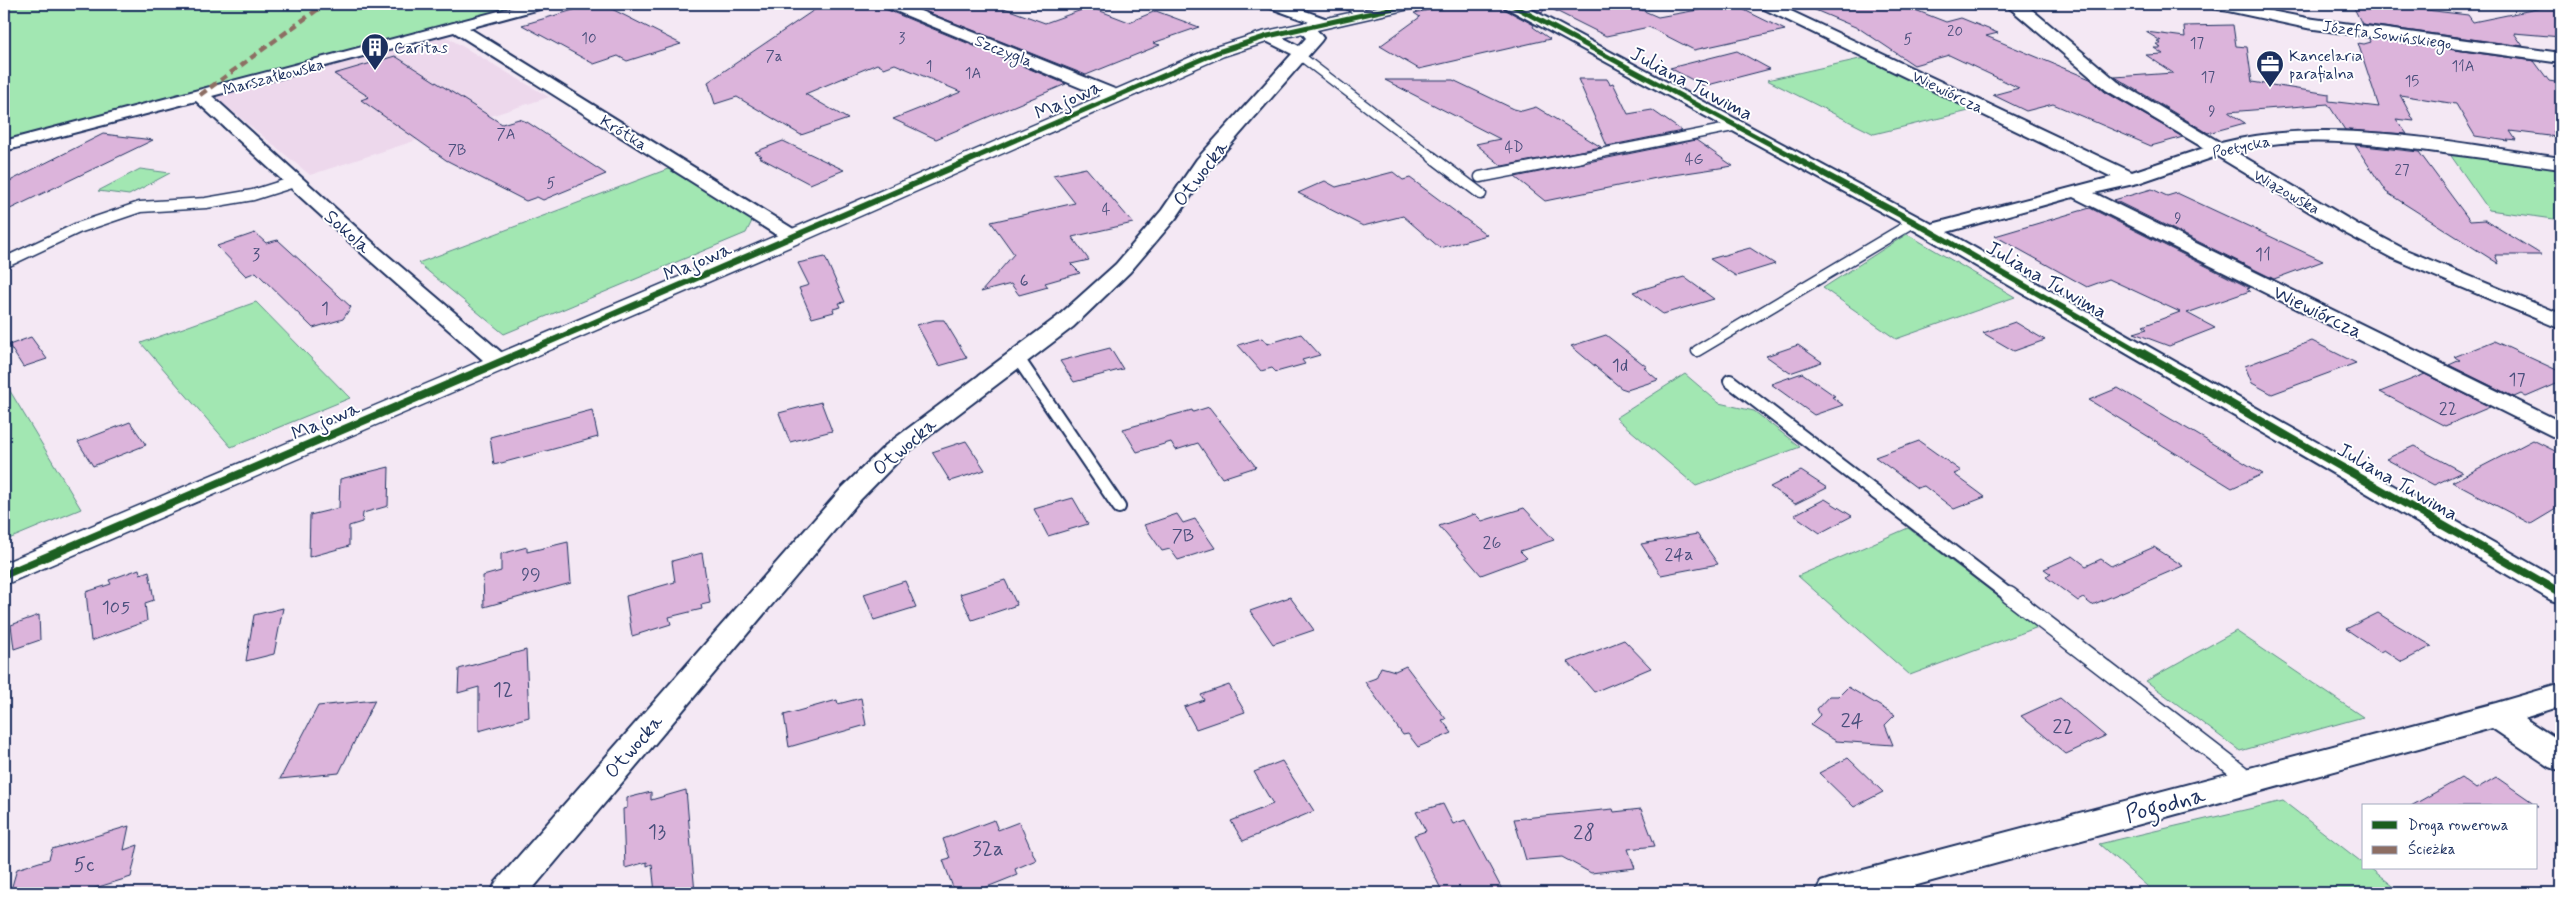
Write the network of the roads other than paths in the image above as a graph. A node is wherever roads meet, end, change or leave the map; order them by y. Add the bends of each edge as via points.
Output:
1 (542, 4) edge
2 (891, 4) edge
3 (1273, 4) edge
4 (1412, 4) edge
5 (1510, 4) edge
6 (1765, 4) edge
7 (2012, 4) edge
8 (2214, 4) edge
9 (1356, 9) edge
10 (455, 26) junction
11 (1315, 26) junction
12 (1268, 36) junction
13 (1300, 54) junction
14 (2561, 58) edge
15 (200, 95) junction
16 (1116, 96) junction
17 (1738, 126) junction
18 (4, 146) edge
19 (2217, 150) junction
20 (2561, 163) edge
21 (1480, 178) dead end
22 (2131, 179) junction
23 (294, 182) junction
24 (2075, 191) junction
25 (1481, 194) dead end
26 (1922, 226) junction
27 (793, 237) junction
28 (4, 263) edge
29 (2561, 322) edge
30 (1697, 351) dead end
31 (1017, 357) junction
32 (500, 363) junction
33 (1730, 381) dead end
34 (2561, 431) edge
35 (1119, 507) dead end
36 (4, 575) edge
37 (2561, 593) edge
38 (2561, 695) edge
39 (2496, 715) junction
40 (2561, 758) edge
41 (2251, 781) junction
42 (508, 893) edge
43 (1833, 893) edge

1 - 10 street, Marszałkowska
2 - 16 street, Szczygla
3 - 11 street
4 - 9 street, Majowa
5 - 17 street, Juliana Tuwima
6 - 22 street, Wiewiórcza
7 - 19 street, Wiązowska via 2026,12 2112,86
8 - 14 street, Józefa Sowińskiego via 2307,23
9 - 11 street, Majowa
10 - 15 street, Marszałkowska
10 - 27 street, Krótka
11 - 12 street, Majowa
11 - 13 street, Otwocka via 1315,38
12 - 13 street
12 - 16 street, Majowa via 1218,52
13 - 25 lane
13 - 31 street, Otwocka via 1204,163 1169,214 1123,268 1065,322
15 - 18 street, Marszałkowska
15 - 23 street, Sokola
16 - 27 street, Majowa
17 - 21 lane
17 - 26 street, Juliana Tuwima
19 - 20 street, Poetycka via 2255,140 2297,136 2371,138
19 - 22 street, Poetycka
19 - 29 street, Wiązowska via 2398,254
22 - 24 street, Poetycka
23 - 28 lane via 206,203 140,207 78,228
23 - 32 street, Sokola
24 - 26 street, Poetycka
24 - 34 street, Wiewiórcza
26 - 30 lane
26 - 37 street, Juliana Tuwima
27 - 32 street, Majowa
31 - 35 lane
31 - 42 street, Otwocka via 895,450 851,494
32 - 36 street, Majowa
33 - 41 lane
38 - 39 street, Pogodna
39 - 40 street
39 - 41 street, Pogodna
41 - 43 street, Pogodna

